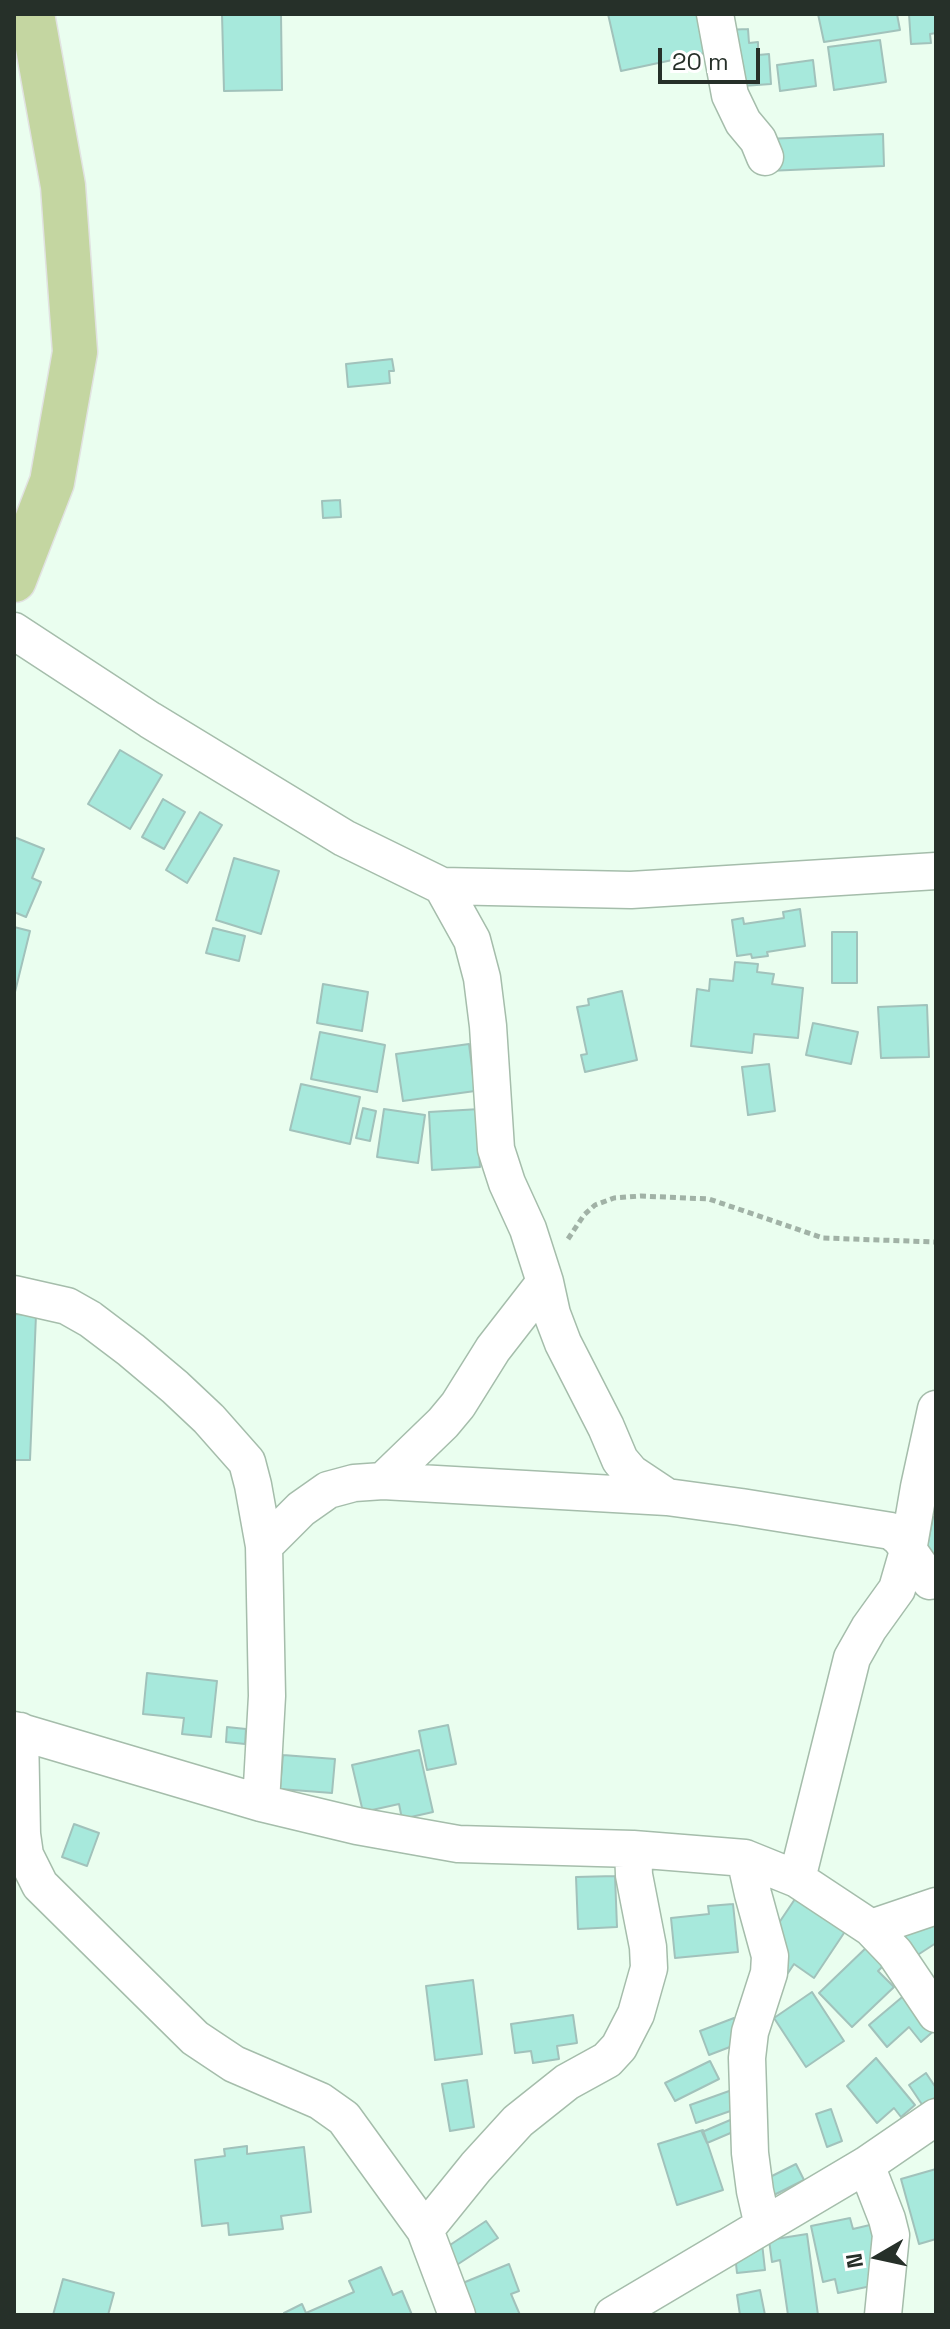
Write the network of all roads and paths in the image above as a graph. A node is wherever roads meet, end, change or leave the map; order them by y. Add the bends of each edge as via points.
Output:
1 (32, 14) edge
2 (715, 14) edge
3 (765, 157) dead end
4 (14, 580) edge
5 (14, 631) edge
6 (936, 871) edge
7 (442, 886) junction
8 (936, 1242) edge
9 (545, 1282) junction
10 (14, 1294) edge
11 (936, 1409) edge
12 (383, 1481) junction
13 (667, 1497) junction
14 (264, 1546) junction
15 (908, 1551) junction
16 (921, 1584) edge
17 (17, 1730) edge
18 (261, 1803) junction
19 (633, 1849) junction
20 (745, 1858) junction
21 (797, 1879) junction
22 (936, 1906) edge
23 (871, 1928) junction
24 (936, 2014) edge
25 (936, 2117) edge
26 (866, 2165) junction
27 (763, 2226) junction
28 (425, 2230) junction
29 (457, 2315) edge
30 (613, 2315) edge
31 (883, 2315) edge

1 - 4 main road via 63,186 75,352 52,482
2 - 3 street via 730,95
5 - 7 street via 344,838
6 - 7 street via 631,890
7 - 9 street via 472,940 482,978 496,1149
8 - 9 path via 823,1238 709,1199 614,1198 584,1215
9 - 12 street via 458,1405
9 - 13 street via 563,1343 620,1460
10 - 14 street via 67,1306 90,1319 209,1419 247,1462
11 - 15 street
12 - 13 street
12 - 14 street via 328,1490
13 - 15 street via 883,1529 900,1538
14 - 18 street via 267,1696
15 - 16 street
16 - 21 street via 869,1628 852,1658
17 - 18 street
17 - 28 street via 25,1855 40,1885 195,2038 234,2064 320,2101 344,2118
18 - 19 street via 458,1844
19 - 20 street
19 - 28 street via 649,1968 636,2014 619,2047 518,2121
20 - 21 street
20 - 27 street via 770,1956 747,2058 750,2153
21 - 23 street
22 - 23 street
23 - 24 street via 895,1953
25 - 26 street
26 - 27 street
26 - 31 street via 891,2235
27 - 30 street
28 - 29 street

